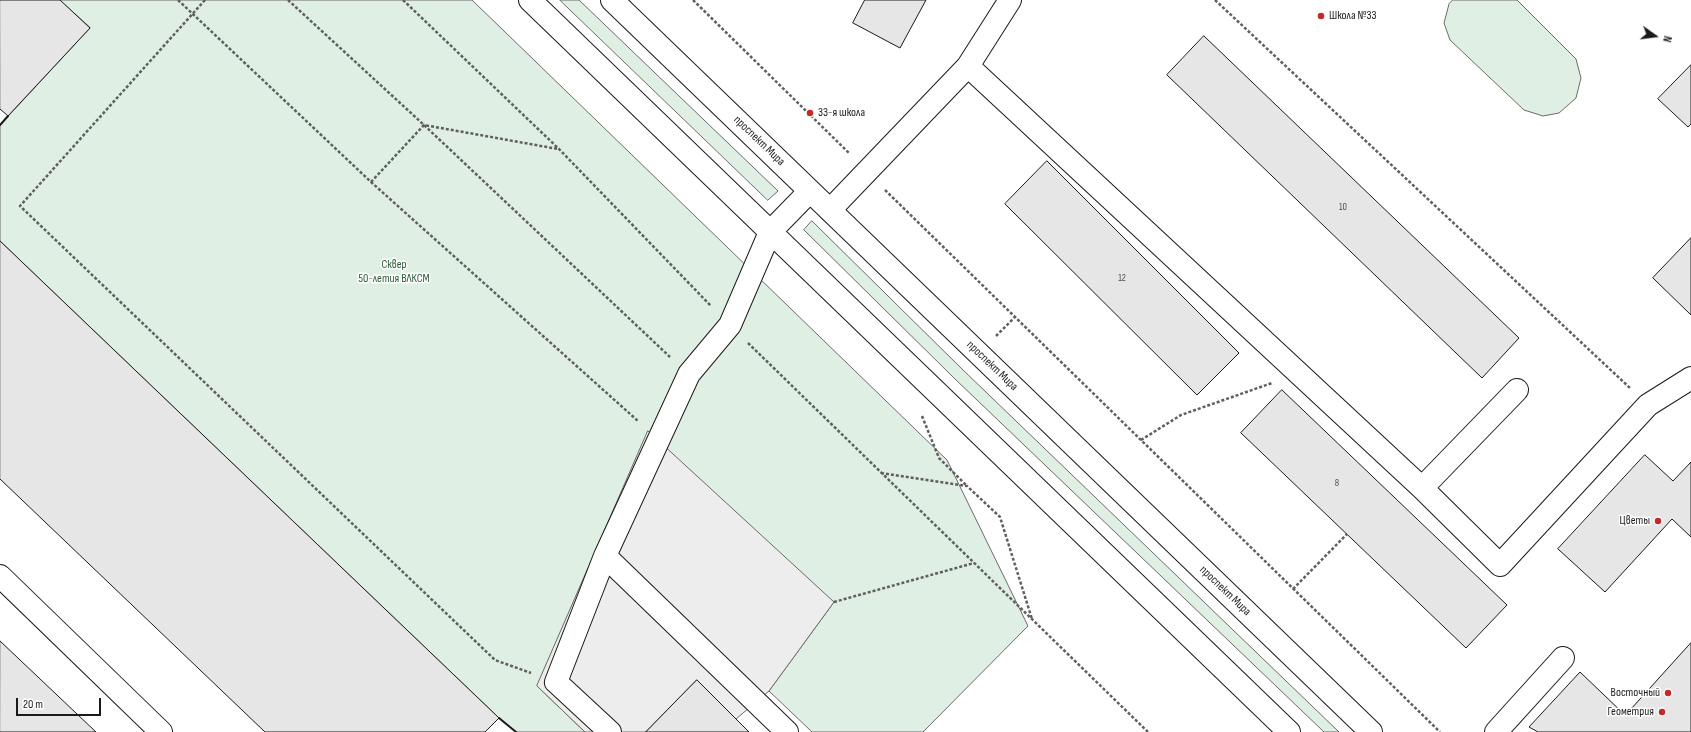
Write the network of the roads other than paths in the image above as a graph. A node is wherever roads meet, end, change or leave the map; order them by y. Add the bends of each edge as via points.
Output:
1 (530, 0) edge
2 (612, 0) edge
3 (1010, 0) edge
4 (968, 66) junction
5 (810, 191) junction
6 (830, 210) junction
7 (770, 232) junction
8 (1691, 378) edge
9 (1517, 390) dead end
10 (1422, 488) junction
11 (605, 556) junction
12 (0, 576) edge
13 (1562, 658) dead end
14 (161, 732) edge
15 (610, 732) edge
16 (787, 732) edge
17 (1289, 732) edge
18 (1371, 732) edge
19 (1496, 732) edge

1 - 7 main road
2 - 5 main road, проспект Мира
3 - 4 main road
4 - 6 main road
4 - 10 main road
5 - 6 main road, проспект Мира
5 - 7 main road
6 - 18 main road, проспект Мира
7 - 11 main road via 730,325 689,374
7 - 17 main road
8 - 10 main road via 1648,405 1500,565
9 - 10 main road
11 - 15 main road via 556,682
11 - 16 main road
12 - 14 main road
13 - 19 main road

